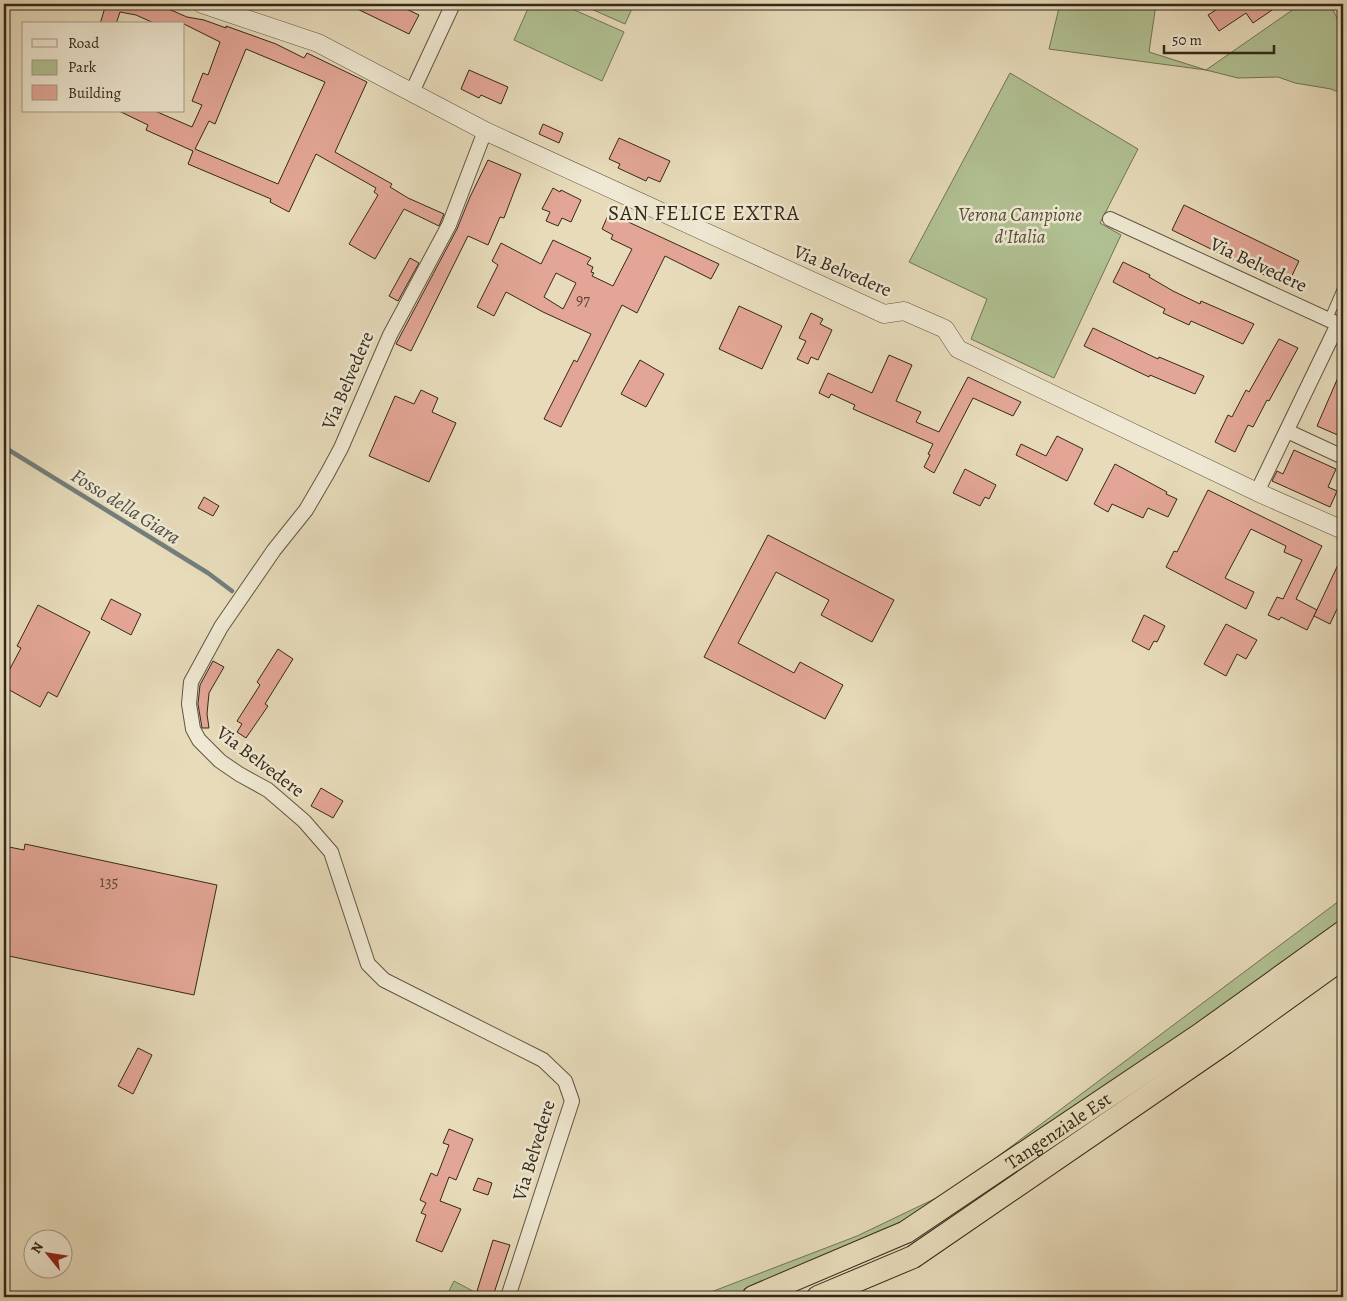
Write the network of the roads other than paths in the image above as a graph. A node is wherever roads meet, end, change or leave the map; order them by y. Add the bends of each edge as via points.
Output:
1 (202, 4) edge
2 (452, 4) edge
3 (412, 92) junction
4 (485, 131) junction
5 (1110, 219) dead end
6 (1343, 285) edge
7 (1328, 320) junction
8 (1287, 431) junction
9 (1343, 457) edge
10 (1257, 492) junction
11 (1343, 530) edge
12 (1343, 932) edge
13 (1343, 958) edge
14 (508, 1297) edge
15 (753, 1297) edge
16 (818, 1297) edge

1 - 3 street, Via Belvedere via 318,43
2 - 3 street
3 - 4 street, Via Belvedere
4 - 10 street, Via Belvedere via 884,314 904,311 945,328 958,349
4 - 14 street, Via Belvedere via 449,224 390,336 328,474 306,510 221,627 191,682 190,704 193,729 211,753 268,790 304,821 331,852 368,964 384,980 543,1060 565,1080 572,1101
5 - 7 street, Via Belvedere
6 - 7 lane
7 - 8 street via 1338,324
8 - 9 street
8 - 10 street
10 - 11 street, Via Belvedere
12 - 15 highway, Tangenziale Est via 1190,1041 906,1232
13 - 16 highway, Tangenziale Est via 913,1257

